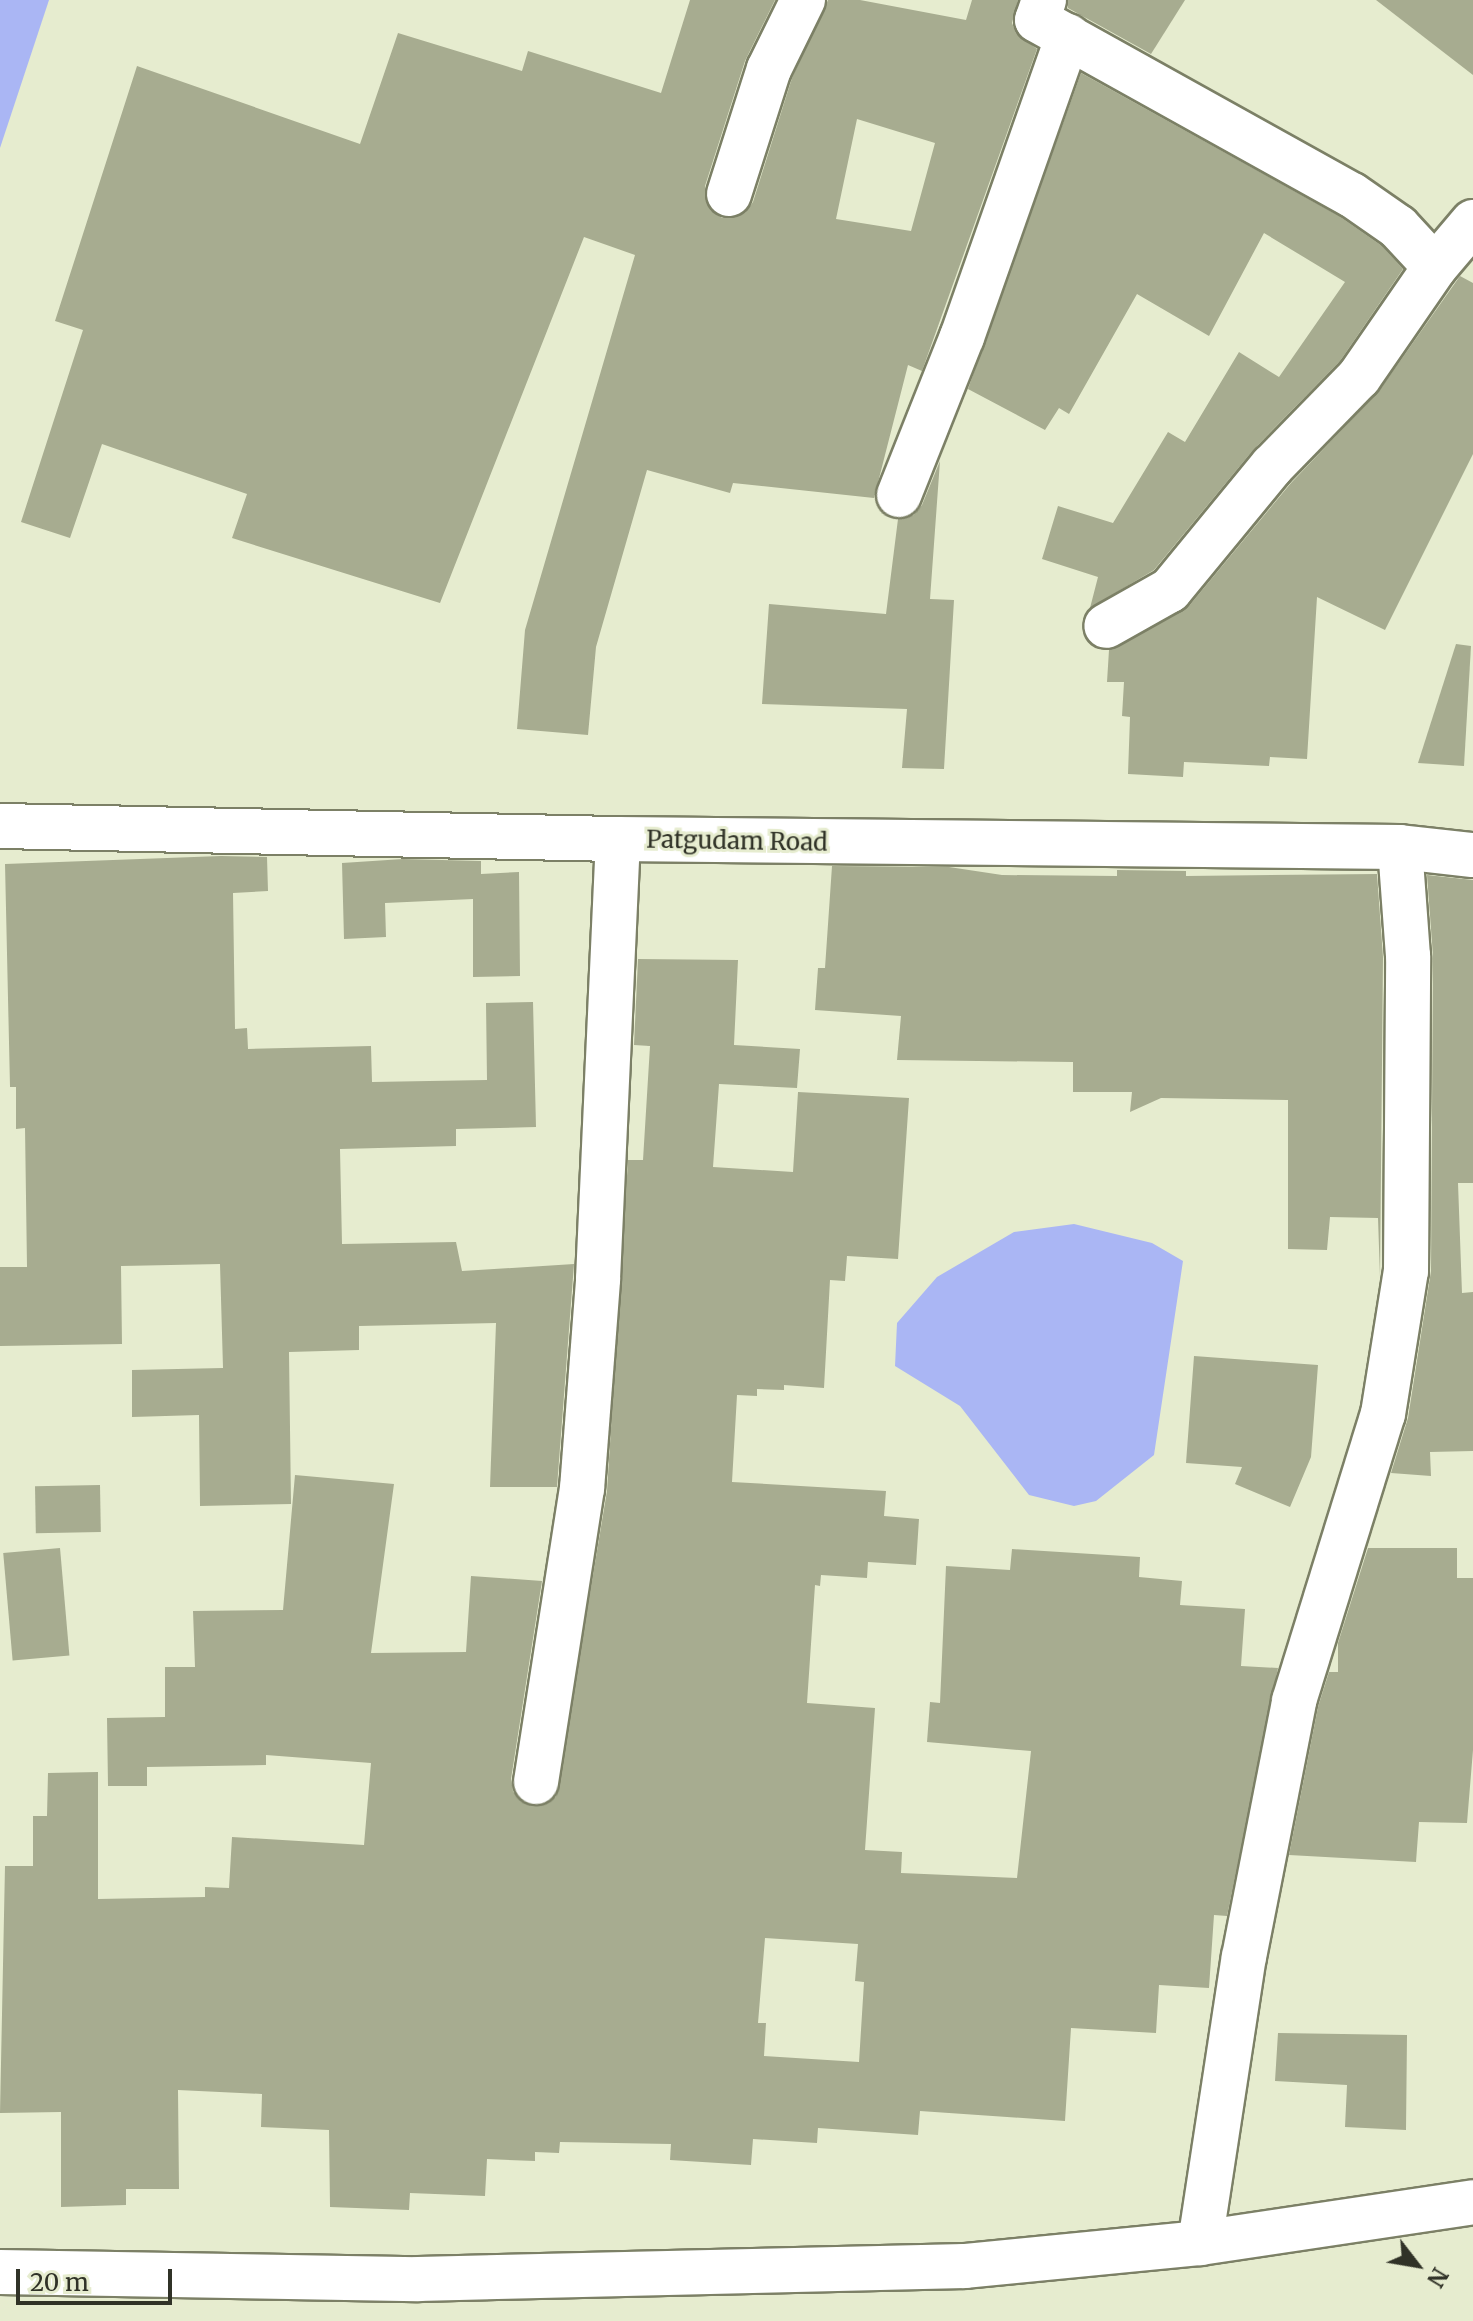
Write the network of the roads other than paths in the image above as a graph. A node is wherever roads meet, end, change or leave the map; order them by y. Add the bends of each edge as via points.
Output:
1 (803, 0) edge
2 (1044, 0) edge
3 (1068, 36) junction
4 (729, 194) dead end
5 (1473, 222) edge
6 (1435, 267) junction
7 (899, 495) dead end
8 (1106, 626) dead end
9 (0, 826) edge
10 (618, 839) junction
11 (1400, 847) junction
12 (1473, 855) edge
13 (536, 1782) dead end
14 (1473, 2202) edge
15 (1200, 2243) junction
16 (0, 2272) edge

1 - 4 street via 769,69
2 - 3 street via 1037,20
3 - 6 street via 1352,195 1398,227
3 - 7 street via 962,337
5 - 6 street
6 - 8 street via 1359,377 1272,466 1170,590
9 - 10 street, Patgudam Road
10 - 11 street, Patgudam Road
10 - 13 street via 598,1279 582,1489
11 - 12 street, Patgudam Road
11 - 15 street via 1408,956 1406,1271 1383,1414 1294,1701 1244,1957
14 - 15 street
15 - 16 street via 965,2266 418,2279

